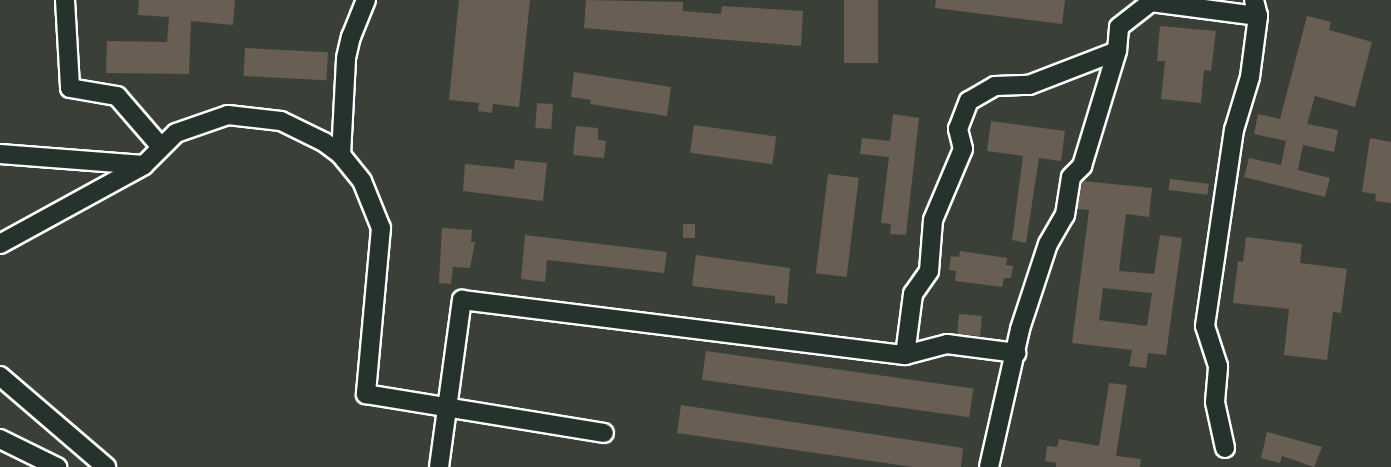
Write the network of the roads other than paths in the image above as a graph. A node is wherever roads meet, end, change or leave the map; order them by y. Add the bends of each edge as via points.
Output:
1 (65, 0) edge
2 (366, 0) edge
3 (1256, 8) edge
4 (1117, 51) junction
5 (161, 147) junction
6 (0, 154) edge
7 (341, 155) junction
8 (144, 165) junction
9 (0, 244) edge
10 (1016, 352) junction
11 (905, 355) junction
12 (0, 376) edge
13 (447, 407) junction
14 (604, 433) dead end
15 (0, 439) edge
16 (1225, 448) dead end
17 (57, 467) edge
18 (106, 467) edge
19 (439, 467) edge
20 (989, 467) edge

1 - 5 street via 70,88 117,96
2 - 7 street via 346,58
3 - 4 street via 1150,2 1119,27
3 - 16 street via 1250,76 1234,130 1205,326 1218,366 1215,402
4 - 10 street via 1082,166 1071,177 1065,214 1048,244
4 - 11 street via 1029,85 995,86 969,101 958,129 963,149 933,220 929,271 913,294
5 - 7 street via 176,133 228,115 281,121
5 - 8 street
6 - 8 street
7 - 13 street via 362,181 381,228 366,394
8 - 9 street
10 - 11 street via 947,344
10 - 20 street
11 - 13 street via 462,300
12 - 18 street
13 - 14 street
13 - 19 street
15 - 17 street

